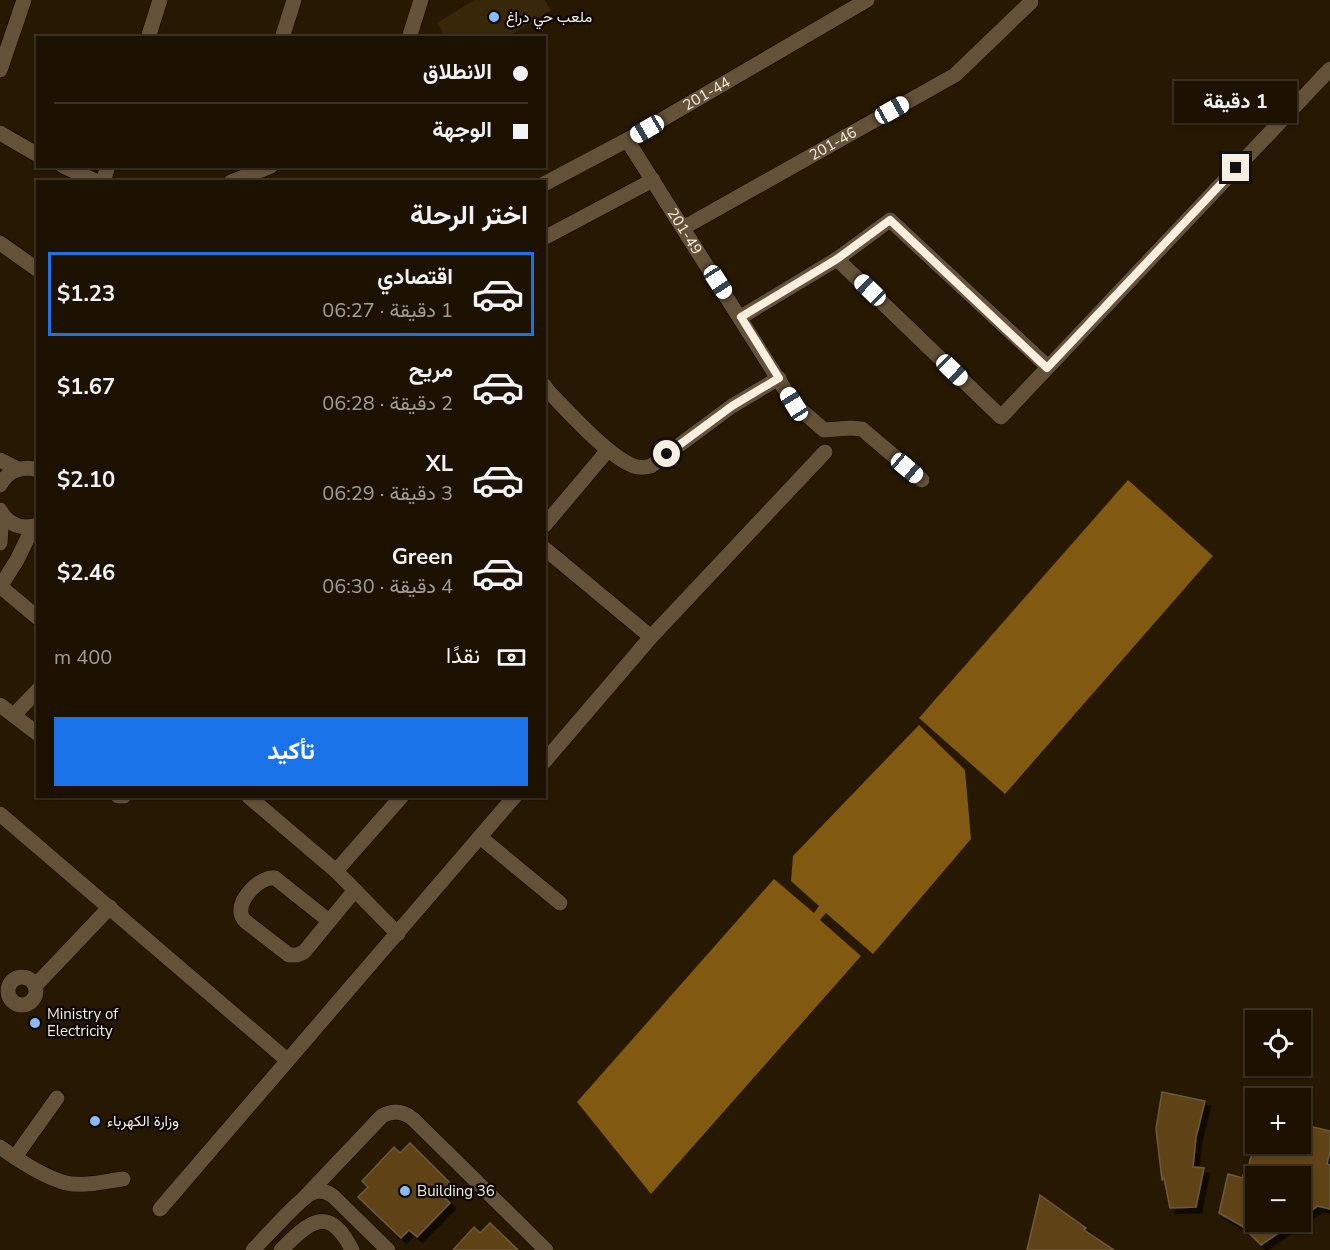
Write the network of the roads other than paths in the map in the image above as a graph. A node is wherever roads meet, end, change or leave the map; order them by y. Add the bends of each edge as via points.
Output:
1 (24, 0) edge
2 (160, 0) edge
3 (294, 0) edge
4 (421, 0) edge
5 (867, 0) edge
6 (1030, 1) edge
7 (149, 36) edge
8 (283, 36) edge
9 (410, 36) edge
10 (0, 69) edge
11 (1330, 69) edge
12 (0, 133) edge
13 (627, 140) junction
14 (36, 154) edge
15 (67, 168) edge
16 (264, 168) edge
17 (236, 176) edge
18 (94, 180) edge
19 (653, 180) junction
20 (546, 183) edge
21 (683, 228) junction
22 (546, 237) edge
23 (0, 243) edge
24 (837, 259) junction
25 (36, 269) edge
26 (741, 317) junction
27 (1047, 368) junction
28 (779, 378) junction
29 (546, 388) edge
30 (608, 450) junction
31 (825, 452) dead end
32 (0, 460) edge
33 (30, 467) edge
34 (922, 480) dead end
35 (0, 485) edge
36 (1, 512) edge
37 (546, 524) edge
38 (35, 526) edge
39 (0, 543) edge
40 (546, 550) edge
41 (0, 587) edge
42 (36, 616) edge
43 (651, 637) junction
44 (36, 692) edge
45 (0, 705) edge
46 (14, 715) junction
47 (36, 732) edge
48 (546, 760) edge
49 (250, 798) edge
50 (400, 798) edge
51 (513, 798) edge
52 (0, 814) edge
53 (480, 837) junction
54 (336, 871) junction
55 (354, 890) junction
56 (560, 903) dead end
57 (110, 907) junction
58 (329, 921) junction
59 (398, 934) junction
60 (6, 976) edge
61 (35, 986) junction
62 (287, 1060) junction
63 (57, 1098) dead end
64 (0, 1148) edge
65 (15, 1157) junction
66 (123, 1179) dead end
67 (305, 1197) junction
68 (160, 1209) dead end
69 (253, 1250) edge
70 (281, 1250) edge
71 (352, 1250) edge
72 (388, 1250) edge
73 (546, 1250) edge

1 - 10 street
2 - 7 street
3 - 8 street
4 - 9 street
5 - 13 street, 201-44
6 - 21 street, 201-46 via 955,75
11 - 27 street
12 - 14 street
13 - 19 street, 201-49
13 - 20 street, 201-44
15 - 18 street
16 - 17 street
19 - 21 street, 201-49
19 - 22 street
21 - 26 street, 201-49
23 - 25 street
24 - 26 street
24 - 27 street via 890,220
24 - 27 street via 1001,417
26 - 28 street, 201-49
28 - 30 street via 732,406 651,466 629,464
28 - 34 street, 201-49 via 794,404 824,430 862,429
29 - 30 street
30 - 37 street
31 - 43 street
32 - 33 street
33 - 35 street via 7,475
36 - 38 street via 15,525
36 - 39 street
38 - 41 street
40 - 43 street
41 - 42 street
43 - 48 street
44 - 46 street
45 - 46 street
46 - 47 street
49 - 54 street
50 - 54 street
51 - 53 street
52 - 57 street
53 - 56 street
53 - 59 street
54 - 55 street
55 - 58 street
55 - 59 street
57 - 61 street
57 - 62 street
58 - 58 street via 304,952 288,955 245,921 242,903 259,881 275,878
59 - 62 street
60 - 61 street via 27,978
60 - 61 street via 9,996 17,1004 32,1001
62 - 68 street
63 - 65 street
64 - 65 street
65 - 66 street via 67,1183
67 - 69 street
67 - 72 street via 319,1191 331,1194
67 - 73 street via 382,1116 403,1113
70 - 71 street via 298,1232 318,1221 339,1230

